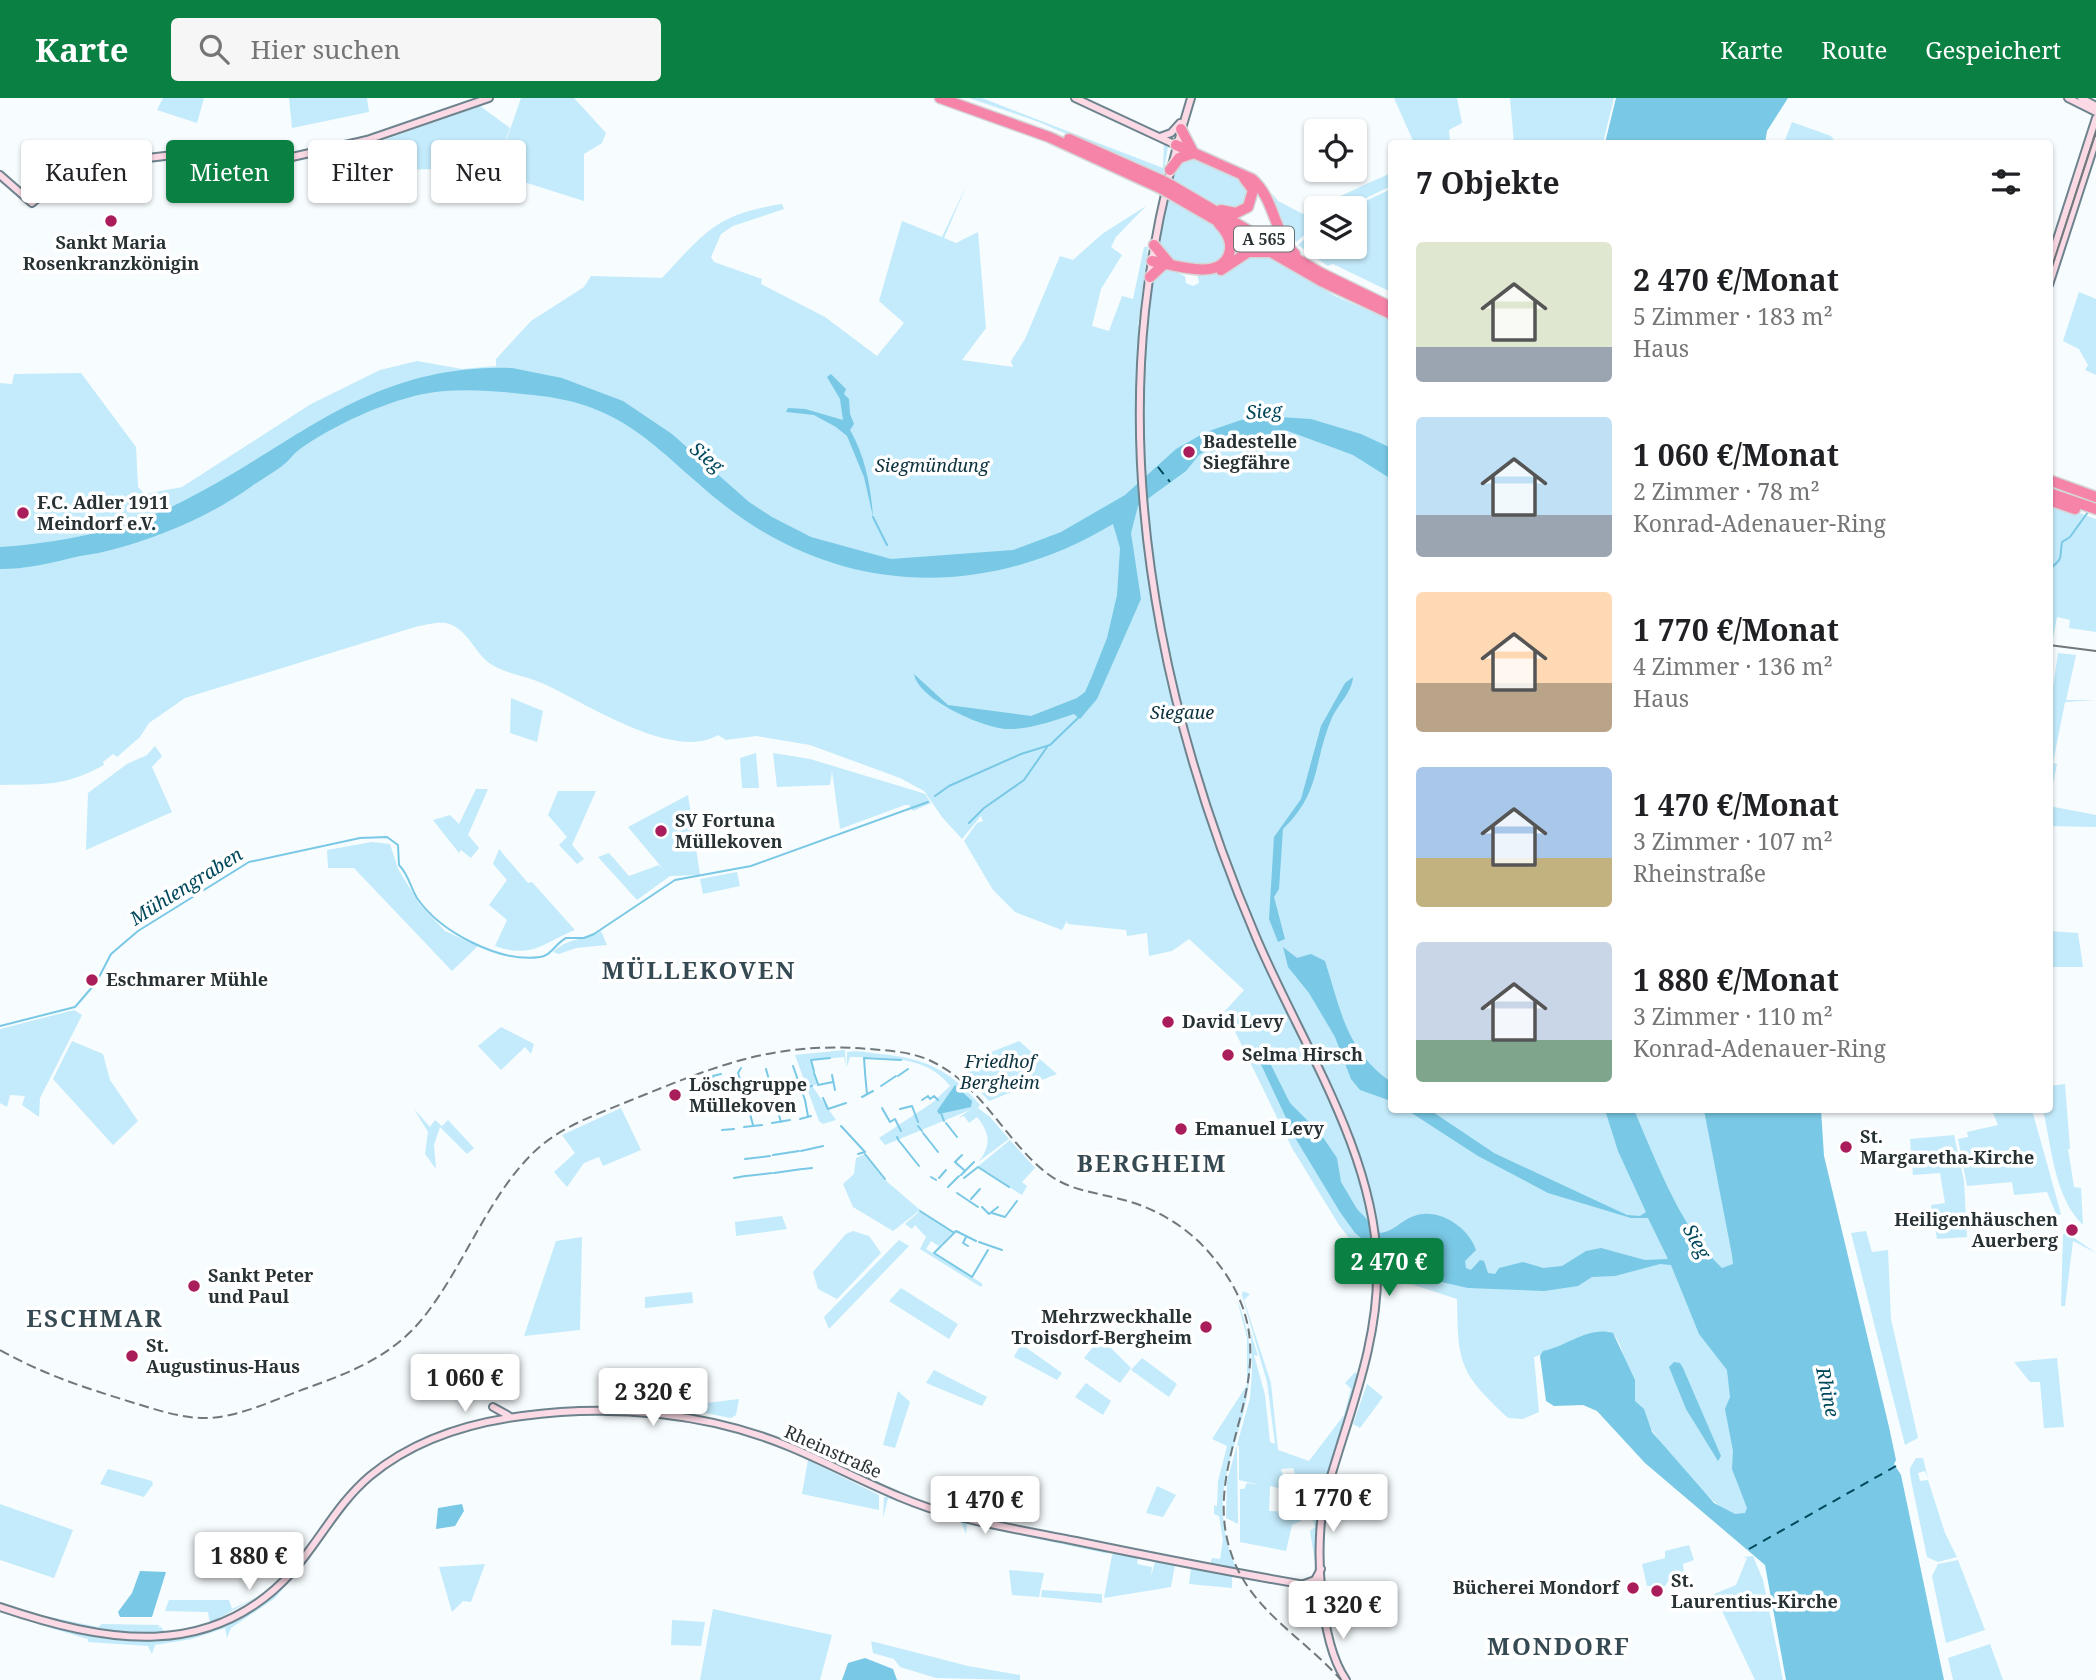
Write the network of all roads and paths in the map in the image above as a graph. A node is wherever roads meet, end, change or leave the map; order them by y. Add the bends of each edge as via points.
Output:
1 (489, 98) edge
2 (940, 98) edge
3 (957, 98) edge
4 (1075, 98) edge
5 (1191, 98) edge
6 (2068, 98) edge
7 (2081, 98) edge
8 (2094, 109) edge
9 (1185, 116) junction
10 (2095, 119) edge
11 (1181, 129) junction
12 (1162, 138) junction
13 (2096, 140) edge
14 (1175, 150) junction
15 (1195, 153) junction
16 (1170, 170) junction
17 (1240, 174) junction
18 (0, 175) edge
19 (1165, 187) junction
20 (1208, 205) junction
21 (1196, 206) junction
22 (1154, 245) junction
23 (2053, 251) edge
24 (1284, 259) junction
25 (1159, 264) junction
26 (1321, 273) junction
27 (2053, 273) edge
28 (1150, 277) joint
29 (1388, 306) edge
30 (1388, 313) edge
31 (2053, 483) edge
32 (2053, 489) edge
33 (2053, 494) edge
34 (2096, 498) edge
35 (2053, 500) edge
36 (2080, 501) junction
37 (2096, 504) edge
38 (2096, 509) edge
39 (2096, 515) edge
40 (493, 1408) dead end
41 (515, 1417) junction
42 (1321, 1569) junction
43 (1302, 1585) junction
44 (1323, 1588) junction
45 (1341, 1591) dead end
46 (1324, 1604) junction
47 (0, 1607) edge
48 (1346, 1680) edge

1 - 18 main road via 374,138 292,157 233,148 117,160 50,187 32,203
2 - 19 highway, A 565 via 1049,137
3 - 19 highway, A 565 via 1080,143
4 - 12 main road
5 - 9 main road
6 - 8 main road
7 - 8 main road
8 - 10 main road
9 - 11 main road
9 - 12 main road
10 - 23 main road
11 - 14 main road
11 - 15 highway
12 - 14 main road
12 - 14 main road
13 - 27 main road
14 - 15 highway
14 - 16 main road
15 - 16 highway via 1183,155
15 - 17 highway
16 - 22 main road
17 - 20 highway via 1253,190 1248,207 1227,212
17 - 26 highway via 1252,179 1265,194 1284,242
19 - 20 highway, A 565
19 - 21 highway, A 565
20 - 26 highway, A 565
21 - 24 highway, A 565
21 - 25 highway via 1226,233 1227,258 1208,269
22 - 25 highway
22 - 25 main road
24 - 25 highway via 1260,250 1246,253 1216,272
24 - 30 highway, A 565
25 - 28 highway
26 - 29 highway, A 565
28 - 42 main road via 1144,321 1142,450 1147,526 1159,615 1192,760 1223,854 1268,965 1352,1149 1372,1216 1377,1262 1369,1345 1323,1504
31 - 36 highway
32 - 36 highway
33 - 36 highway
34 - 36 highway
35 - 36 highway
36 - 37 highway
36 - 38 highway
36 - 39 highway
40 - 41 main road
41 - 43 main road, Rheinstraße via 602,1411 675,1417 735,1429 955,1516
41 - 47 main road, Rheinstraße via 441,1436 384,1466 343,1504 282,1582 251,1607 220,1623 176,1635 123,1637 67,1628
42 - 43 main road via 1315,1580
42 - 44 main road
43 - 44 main road, Rheinstraße
43 - 46 main road via 1318,1593
44 - 46 main road
45 - 46 main road
46 - 48 main road via 1333,1657

